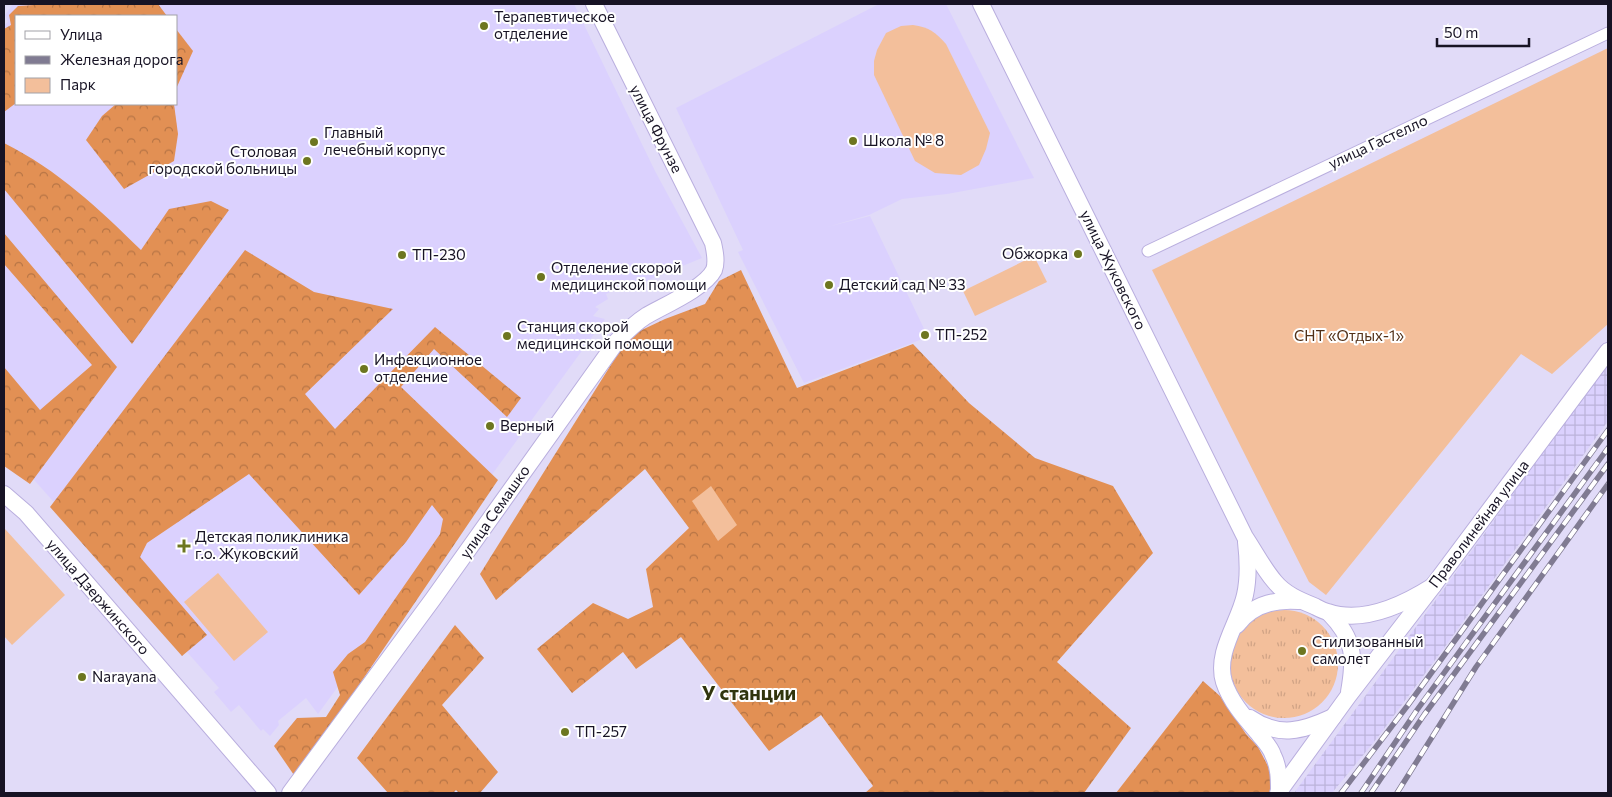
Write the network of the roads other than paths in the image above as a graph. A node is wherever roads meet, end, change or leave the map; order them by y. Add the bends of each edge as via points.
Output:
1 (594, 4) edge
2 (981, 4) edge
3 (1608, 33) edge
4 (1148, 251) dead end
5 (716, 255) joint
6 (1608, 351) edge
7 (4, 494) edge
8 (1245, 537) junction
9 (1433, 586) junction
10 (1303, 602) junction
11 (1329, 613) junction
12 (1230, 632) junction
13 (1349, 695) junction
14 (1242, 712) junction
15 (1333, 717) junction
16 (268, 793) edge
17 (290, 793) edge
18 (1278, 793) edge

1 - 5 street, улица Фрунзе
2 - 8 street, улица Жуковского
3 - 4 street, улица Гастелло
5 - 17 street, улица Семашко via 714,270 707,279 630,327 617,341
6 - 9 street, Праволинейная улица
7 - 16 street, улица Дзержинского via 26,513
8 - 10 street via 1275,582
8 - 12 street via 1248,558 1246,593
9 - 11 street via 1412,599 1380,611 1359,615
9 - 13 street, Праволинейная улица
10 - 11 street
10 - 12 street via 1267,603 1244,615
11 - 13 street via 1350,642 1354,667
12 - 14 street via 1222,662 1224,681
13 - 15 street
14 - 15 street via 1260,725 1276,730 1312,726
14 - 18 street via 1273,753 1279,777
15 - 18 street

